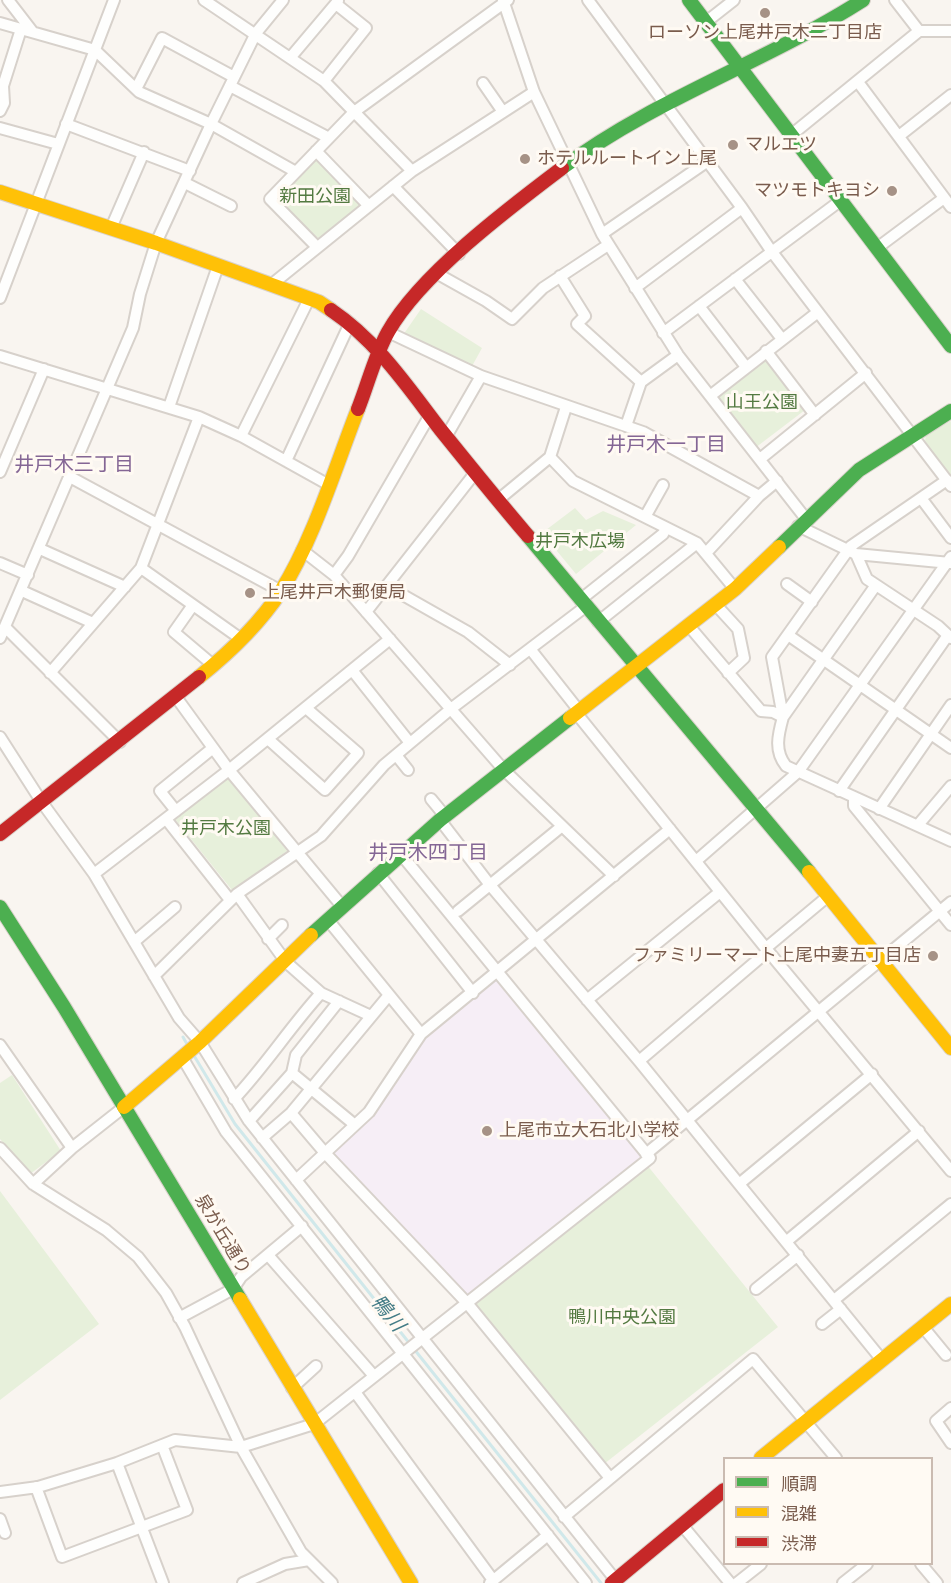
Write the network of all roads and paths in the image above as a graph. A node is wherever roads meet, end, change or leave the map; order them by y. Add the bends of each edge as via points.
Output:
1 (8, 0) edge
2 (114, 0) edge
3 (204, 0) edge
4 (283, 0) edge
5 (588, 0) edge
6 (689, 0) edge
7 (734, 0) edge
8 (863, 0) edge
9 (895, 0) edge
10 (505, 1) edge
11 (337, 2) edge
12 (706, 22) junction
13 (0, 23) edge
14 (21, 28) junction
15 (32, 31) junction
16 (919, 31) junction
17 (951, 31) edge
18 (256, 33) junction
19 (95, 50) junction
20 (290, 58) junction
21 (739, 69) junction
22 (324, 81) junction
23 (232, 82) junction
24 (858, 82) junction
25 (483, 83) dead end
26 (136, 89) junction
27 (534, 92) junction
28 (951, 95) edge
29 (667, 105) junction
30 (0, 111) edge
31 (354, 112) junction
32 (503, 112) junction
33 (66, 124) junction
34 (211, 124) junction
35 (0, 128) edge
36 (790, 136) junction
37 (898, 136) junction
38 (329, 138) junction
39 (58, 144) junction
40 (316, 151) junction
41 (144, 152) junction
42 (569, 161) junction
43 (708, 161) junction
44 (190, 171) junction
45 (412, 171) junction
46 (296, 172) junction
47 (184, 183) junction
48 (393, 186) junction
49 (0, 192) edge
50 (840, 201) junction
51 (948, 202) edge
52 (36, 203) junction
53 (231, 206) dead end
54 (369, 206) junction
55 (742, 207) junction
56 (111, 228) junction
57 (602, 234) junction
58 (156, 243) junction
59 (608, 244) junction
60 (316, 247) junction
61 (877, 248) junction
62 (772, 252) junction
63 (459, 254) junction
64 (218, 266) junction
65 (436, 273) junction
66 (560, 276) junction
67 (735, 279) junction
68 (271, 285) junction
69 (635, 288) junction
70 (0, 298) edge
71 (309, 299) junction
72 (699, 306) junction
73 (818, 312) junction
74 (350, 323) junction
75 (388, 332) junction
76 (663, 333) junction
77 (782, 339) junction
78 (951, 346) edge
79 (766, 351) junction
80 (381, 352) junction
81 (678, 355) junction
82 (0, 356) edge
83 (746, 367) junction
84 (44, 369) junction
85 (866, 373) junction
86 (481, 376) junction
87 (641, 382) junction
88 (108, 388) junction
89 (710, 396) junction
90 (169, 407) junction
91 (566, 407) junction
92 (951, 411) edge
93 (430, 415) junction
94 (815, 415) junction
95 (199, 417) junction
96 (626, 426) junction
97 (912, 434) junction
98 (447, 435) junction
99 (241, 436) junction
100 (550, 457) junction
101 (760, 459) junction
102 (286, 461) junction
103 (0, 472) edge
104 (475, 473) junction
105 (70, 477) junction
106 (777, 482) junction
107 (949, 483) edge
108 (329, 485) junction
109 (663, 485) dead end
110 (759, 496) junction
111 (921, 498) junction
112 (498, 500) junction
113 (645, 517) junction
114 (802, 522) junction
115 (160, 524) junction
116 (666, 528) junction
117 (951, 538) edge
118 (697, 543) junction
119 (40, 549) junction
120 (302, 550) junction
121 (706, 553) junction
122 (852, 553) junction
123 (949, 561) edge
124 (0, 563) edge
125 (141, 568) junction
126 (28, 575) junction
127 (334, 575) junction
128 (787, 584) dead end
129 (876, 585) junction
130 (387, 586) junction
131 (125, 587) junction
132 (735, 589) junction
133 (21, 591) junction
134 (281, 591) junction
135 (812, 602) junction
136 (583, 603) junction
137 (193, 605) junction
138 (716, 605) junction
139 (914, 609) junction
140 (366, 612) junction
141 (598, 622) junction
142 (93, 623) junction
143 (689, 626) junction
144 (1, 635) edge
145 (788, 635) junction
146 (949, 637) edge
147 (241, 639) junction
148 (390, 639) junction
149 (531, 650) junction
150 (824, 660) junction
151 (213, 665) junction
152 (510, 665) junction
153 (636, 668) junction
154 (352, 670) junction
155 (728, 673) junction
156 (50, 674) junction
157 (860, 685) junction
158 (176, 697) junction
159 (951, 705) edge
160 (306, 708) junction
161 (452, 708) junction
162 (895, 710) junction
163 (579, 713) junction
164 (783, 717) junction
165 (931, 735) junction
166 (0, 737) edge
167 (268, 739) junction
168 (120, 742) junction
169 (410, 743) junction
170 (213, 748) junction
171 (951, 748) edge
172 (396, 755) junction
173 (503, 769) junction
174 (230, 770) junction
175 (408, 770) dead end
176 (798, 772) junction
177 (951, 786) edge
178 (839, 791) junction
179 (854, 798) junction
180 (431, 799) dead end
181 (41, 801) junction
182 (758, 809) junction
183 (879, 809) junction
184 (176, 811) junction
185 (442, 818) junction
186 (166, 819) junction
187 (918, 825) junction
188 (561, 827) junction
189 (670, 829) junction
190 (0, 834) edge
191 (951, 841) edge
192 (297, 852) junction
193 (400, 853) junction
194 (696, 861) junction
195 (378, 873) junction
196 (94, 874) junction
197 (614, 876) junction
198 (490, 885) junction
199 (720, 892) junction
200 (233, 897) junction
201 (827, 897) junction
202 (951, 902) edge
203 (341, 905) junction
204 (0, 907) edge
205 (175, 907) dead end
206 (458, 910) dead end
207 (940, 913) junction
208 (328, 920) junction
209 (282, 925) dead end
210 (951, 925) edge
211 (268, 939) junction
212 (537, 941) junction
213 (134, 942) junction
214 (767, 950) junction
215 (286, 962) junction
216 (879, 962) junction
217 (498, 972) junction
218 (154, 976) junction
219 (321, 993) junction
220 (473, 993) junction
221 (389, 995) junction
222 (587, 1000) junction
223 (339, 1001) junction
224 (819, 1010) junction
225 (371, 1016) junction
226 (421, 1034) junction
227 (200, 1042) junction
228 (0, 1045) edge
229 (951, 1048) edge
230 (182, 1057) junction
231 (639, 1061) junction
232 (292, 1073) junction
233 (872, 1074) junction
234 (311, 1089) junction
235 (234, 1099) junction
236 (124, 1107) junction
237 (291, 1113) junction
238 (249, 1121) junction
239 (685, 1121) junction
240 (355, 1125) junction
241 (919, 1131) junction
242 (262, 1138) junction
243 (0, 1148) edge
244 (72, 1148) junction
245 (325, 1153) junction
246 (646, 1154) junction
247 (947, 1157) edge
248 (951, 1171) edge
249 (296, 1180) junction
250 (33, 1184) junction
251 (739, 1184) junction
252 (951, 1204) edge
253 (302, 1226) junction
254 (787, 1242) junction
255 (268, 1255) junction
256 (798, 1255) junction
257 (233, 1289) junction
258 (756, 1289) dead end
259 (467, 1303) junction
260 (951, 1304) edge
261 (838, 1305) junction
262 (179, 1318) junction
263 (822, 1324) dead end
264 (923, 1327) junction
265 (421, 1338) junction
266 (403, 1353) junction
267 (946, 1355) dead end
268 (882, 1360) junction
269 (316, 1366) dead end
270 (374, 1376) junction
271 (292, 1388) junction
272 (355, 1392) junction
273 (951, 1408) edge
274 (806, 1421) junction
275 (314, 1424) junction
276 (951, 1443) edge
277 (162, 1445) junction
278 (241, 1447) junction
279 (763, 1457) edge
280 (835, 1457) edge
281 (117, 1463) junction
282 (610, 1478) junction
283 (36, 1487) junction
284 (723, 1491) edge
285 (0, 1492) edge
286 (564, 1517) junction
287 (0, 1519) edge
288 (682, 1525) junction
289 (142, 1528) junction
290 (5, 1533) dead end
291 (548, 1535) junction
292 (309, 1560) junction
293 (759, 1565) edge
294 (865, 1565) edge
295 (923, 1565) edge
296 (492, 1582) edge
297 (615, 1582) edge
298 (163, 1583) edge
299 (243, 1583) edge
300 (332, 1583) edge
301 (411, 1583) edge
302 (586, 1583) edge
303 (730, 1583) edge
304 (737, 1583) edge
305 (843, 1583) edge
306 (937, 1583) edge

1 - 15 street
2 - 19 street
3 - 18 street
4 - 18 street
5 - 29 street
6 - 12 street
7 - 12 street
8 - 21 street via 829,23
9 - 16 street
10 - 27 street
10 - 31 street
11 - 20 street
11 - 22 street via 366,28
12 - 21 street
13 - 14 street
14 - 15 street
14 - 30 street via 3,86 4,103
15 - 19 street
16 - 17 street
16 - 24 street
18 - 20 street
18 - 23 street
19 - 26 street
19 - 33 street
20 - 22 street
21 - 29 street
21 - 36 street
22 - 31 street
23 - 26 street via 162,38
23 - 34 street
23 - 38 street
24 - 36 street
24 - 37 street
25 - 32 street
26 - 34 street
27 - 32 street
27 - 42 street
28 - 37 street
29 - 42 street
29 - 43 street
31 - 38 street
31 - 45 street
32 - 45 street
33 - 39 street
33 - 41 street
34 - 44 street
34 - 46 street
35 - 39 street
36 - 50 street
37 - 51 street
38 - 40 street
39 - 52 street
40 - 46 street
40 - 54 street
41 - 44 street
41 - 56 street
42 - 57 street
42 - 63 street
43 - 55 street
43 - 57 street
44 - 47 street
45 - 48 street
46 - 60 street via 270,199
47 - 53 street
47 - 58 street
48 - 54 street
48 - 63 street
49 - 52 street
50 - 61 street
50 - 62 street
51 - 61 street
52 - 56 street
52 - 70 street
54 - 60 street
55 - 62 street
55 - 69 street
56 - 58 street
57 - 59 street
58 - 64 street
58 - 88 street via 133,328
59 - 66 street
59 - 69 street
60 - 68 street
61 - 78 street
62 - 67 street
62 - 73 street
63 - 65 street
64 - 68 street
64 - 90 street
65 - 66 street via 512,319
65 - 75 street
66 - 87 street via 585,316 577,324
67 - 72 street
67 - 77 street
68 - 71 street
69 - 76 street
71 - 74 street
71 - 99 street
72 - 76 street
72 - 83 street
73 - 77 street
73 - 85 street
74 - 80 street
74 - 102 street
75 - 80 street
75 - 86 street
76 - 81 street
77 - 79 street
79 - 83 street
79 - 94 street
80 - 93 street
80 - 108 street
81 - 87 street
81 - 89 street
82 - 84 street
83 - 89 street
84 - 88 street
84 - 103 street
85 - 94 street
85 - 97 street
86 - 91 street
86 - 98 street
87 - 96 street
88 - 90 street
88 - 105 street
89 - 101 street
90 - 95 street
91 - 96 street
91 - 100 street
92 - 97 street
93 - 98 street
93 - 127 street
94 - 101 street
95 - 99 street
95 - 115 street
96 - 110 street via 644,432
97 - 107 street
97 - 114 street via 859,470
98 - 104 street
99 - 102 street
100 - 112 street
100 - 113 street via 573,482
101 - 106 street
102 - 108 street
104 - 112 street
104 - 130 street
105 - 115 street
105 - 119 street
106 - 110 street
106 - 114 street
107 - 111 street
108 - 120 street
109 - 113 street
110 - 121 street
111 - 117 street
111 - 122 street
112 - 136 street
113 - 116 street
114 - 122 street
114 - 132 street
115 - 125 street
115 - 134 street
116 - 118 street
116 - 136 street
118 - 121 street
118 - 141 street
119 - 126 street
119 - 131 street
120 - 127 street
120 - 134 street
121 - 132 street
122 - 123 street
122 - 129 street via 867,579
122 - 135 street
123 - 139 street
124 - 126 street
125 - 131 street
125 - 137 street
126 - 133 street
127 - 140 street
128 - 135 street
129 - 139 street
129 - 150 street
130 - 140 street
130 - 152 street via 468,632
131 - 142 street
132 - 138 street
133 - 142 street
133 - 144 street
134 - 147 street
135 - 145 street
136 - 141 street
136 - 149 street
137 - 147 street
137 - 151 street via 174,632
138 - 143 street
138 - 155 street via 738,629 744,657
139 - 146 street
139 - 157 street
140 - 148 street
141 - 153 street
142 - 156 street
143 - 153 street
143 - 155 street
144 - 156 street
145 - 150 street
145 - 164 street via 772,657
146 - 162 street
147 - 151 street
148 - 154 street
148 - 161 street
149 - 152 street
149 - 163 street
150 - 157 street
150 - 164 street
151 - 158 street
152 - 161 street
153 - 163 street
153 - 182 street
154 - 160 street
154 - 169 street
155 - 164 street via 761,711
156 - 168 street
157 - 162 street
157 - 176 street
158 - 168 street
158 - 170 street
159 - 165 street
160 - 167 street
160 - 167 street via 358,753 325,789
161 - 169 street
161 - 173 street
162 - 165 street
162 - 178 street
163 - 173 street
163 - 189 street
164 - 176 street via 777,736 780,758
165 - 171 street
165 - 183 street
166 - 181 street
167 - 174 street
168 - 181 street
169 - 172 street
170 - 174 street
170 - 184 street via 160,791
172 - 175 street
172 - 192 street via 321,836
173 - 185 street
173 - 188 street
174 - 184 street
174 - 192 street
176 - 178 street
176 - 182 street
177 - 187 street
178 - 179 street
179 - 183 street
179 - 207 street via 854,806
180 - 185 street
181 - 190 street
181 - 196 street
182 - 194 street
182 - 201 street
183 - 187 street
184 - 186 street
185 - 193 street
185 - 198 street
186 - 196 street
186 - 200 street
187 - 191 street
188 - 197 street
188 - 198 street
189 - 194 street
189 - 197 street
192 - 200 street
192 - 203 street
193 - 195 street
193 - 217 street
194 - 199 street
195 - 203 street
195 - 220 street
196 - 213 street
197 - 212 street
198 - 206 street
198 - 212 street
199 - 214 street
199 - 222 street
200 - 211 street
200 - 218 street
201 - 214 street
201 - 216 street
202 - 207 street
203 - 208 street
204 - 236 street, 泉が丘通り
205 - 213 street
207 - 210 street
207 - 216 street
208 - 215 street
208 - 221 street
209 - 211 street
211 - 215 street
212 - 217 street
212 - 222 street
213 - 218 street
214 - 224 street
214 - 231 street
215 - 219 street
215 - 227 street
216 - 224 street
216 - 229 street
217 - 220 street
217 - 246 street
218 - 227 street via 179,1018
219 - 223 street
219 - 235 street
220 - 226 street
221 - 225 street
221 - 226 street
222 - 231 street
223 - 225 street
223 - 232 street via 296,1055
224 - 233 street
224 - 239 street
225 - 234 street
226 - 240 street via 369,1113
227 - 230 street
227 - 235 street
228 - 244 street
230 - 236 street
230 - 253 street via 226,1132
231 - 239 street
232 - 234 street
232 - 238 street
233 - 241 street
233 - 251 street
234 - 237 street
234 - 240 street
235 - 238 street
236 - 244 street
236 - 257 street, 泉が丘通り
237 - 242 street
237 - 245 street
238 - 242 street
239 - 246 street
239 - 251 street
240 - 245 street
241 - 247 street
241 - 254 street
242 - 249 street
243 - 250 street
244 - 250 street
245 - 249 street
245 - 259 street
246 - 259 street via 650,1158
247 - 248 street
249 - 265 street
250 - 262 street via 106,1230 138,1257 166,1293
251 - 254 street
252 - 261 street
253 - 255 street
253 - 266 street
254 - 256 street
255 - 257 street via 241,1277
255 - 270 street
256 - 258 street
256 - 261 street
257 - 262 street
257 - 271 street, 泉が丘通り
259 - 265 street
259 - 282 street
260 - 264 street
261 - 263 street
261 - 268 street
262 - 278 street
264 - 267 street
264 - 268 street
265 - 266 street
265 - 286 street
266 - 270 street
266 - 291 street
268 - 274 street
269 - 271 street
270 - 272 street
271 - 275 street, 泉が丘通り
272 - 275 street
272 - 296 street
273 - 276 street via 936,1421
274 - 279 street
274 - 280 street
274 - 282 street via 753,1359
275 - 278 street
275 - 301 street, 泉が丘通り
277 - 278 street via 175,1440
277 - 281 street
277 - 289 street via 187,1510
278 - 292 street
281 - 283 street
281 - 289 street
282 - 286 street
283 - 285 street
283 - 289 street via 62,1557
284 - 288 street
286 - 297 street
287 - 290 street
288 - 297 street
288 - 303 street
289 - 298 street
291 - 296 street
291 - 302 street
292 - 299 street via 285,1564
292 - 300 street
293 - 304 street
294 - 305 street
295 - 306 street

